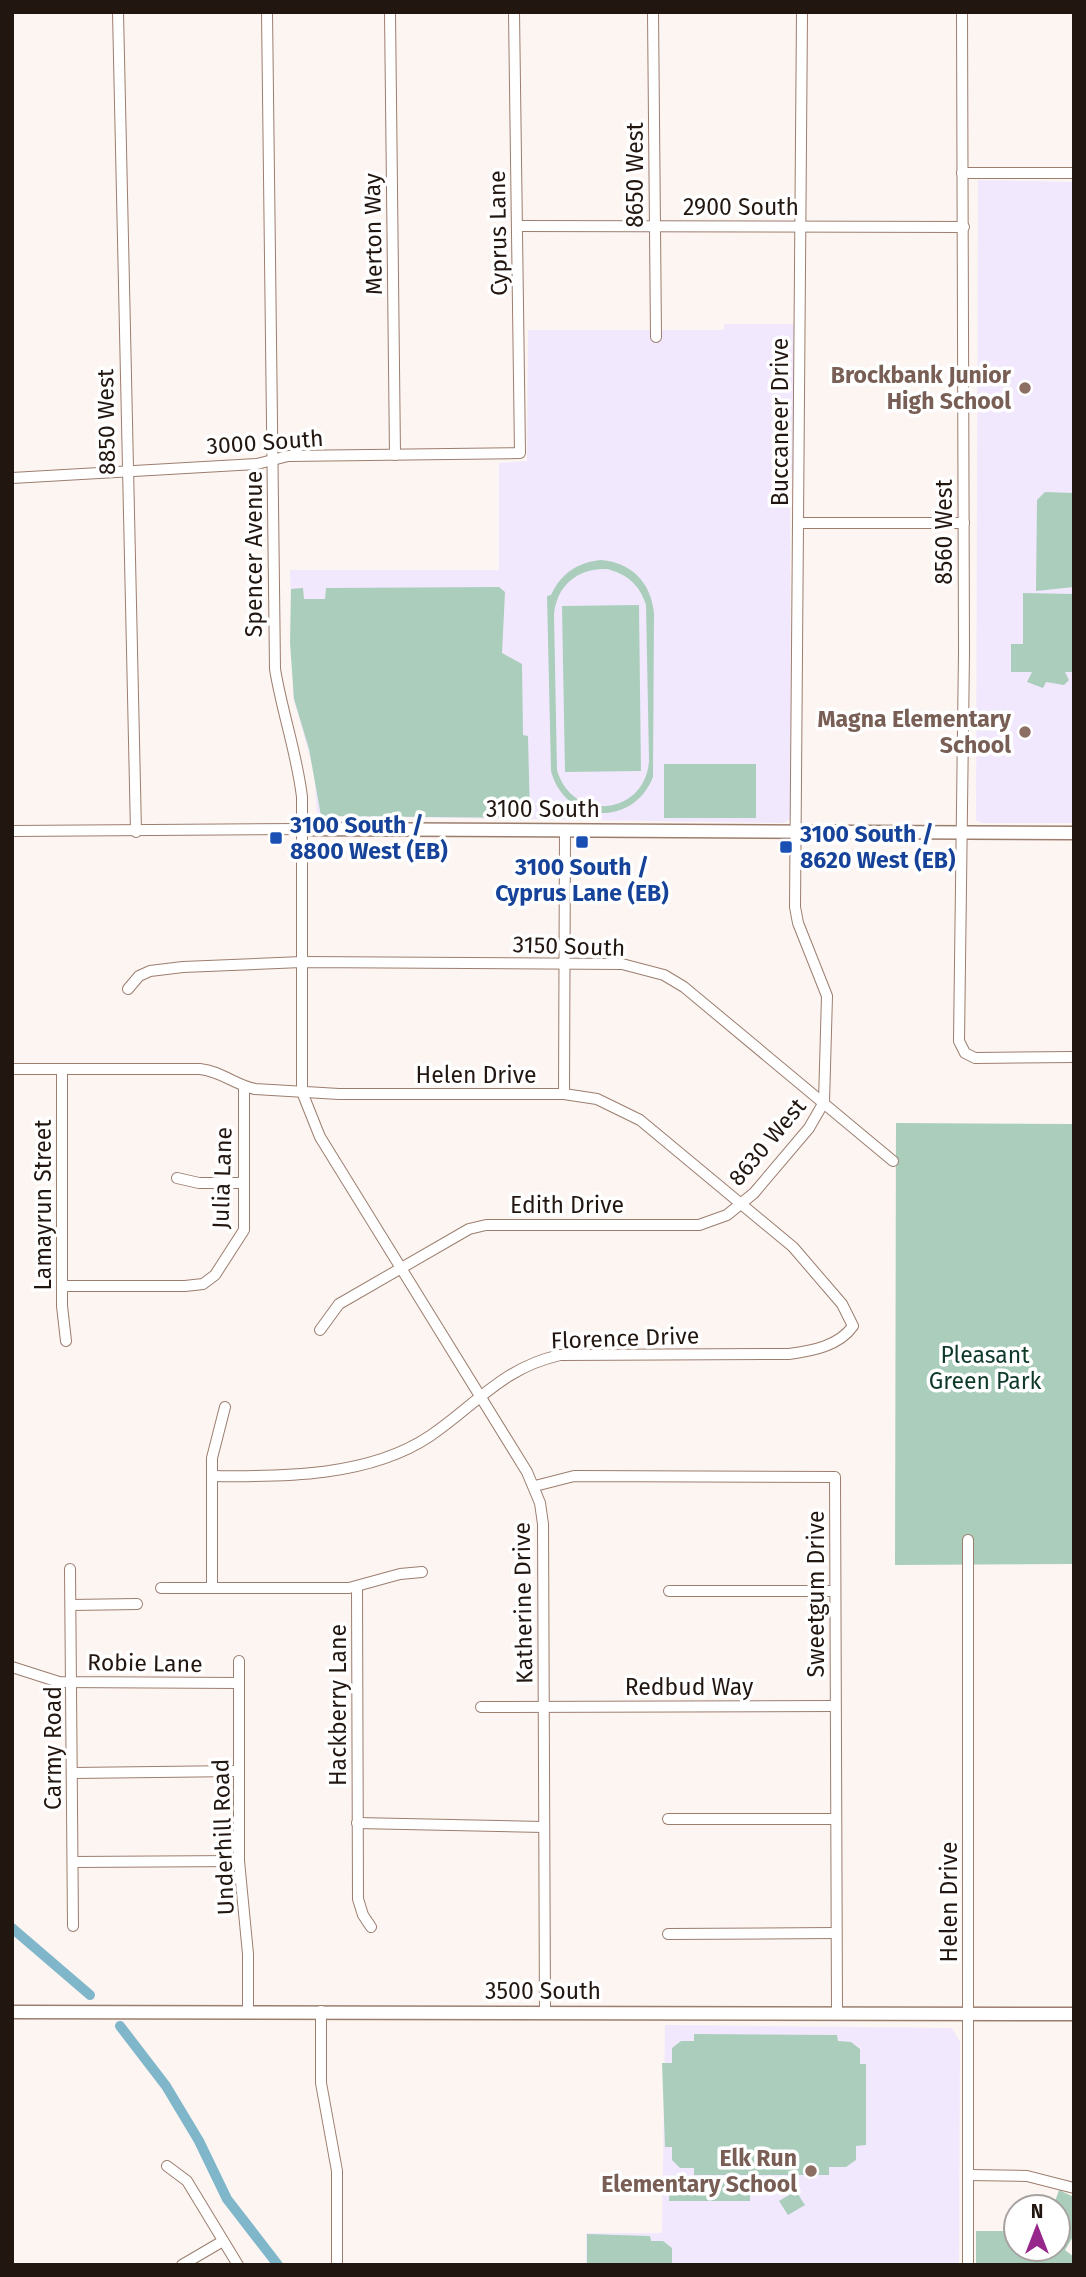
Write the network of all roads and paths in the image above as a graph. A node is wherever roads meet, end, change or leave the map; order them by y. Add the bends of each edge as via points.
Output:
1 (118, 12) edge
2 (267, 12) edge
3 (390, 12) edge
4 (514, 12) edge
5 (653, 12) edge
6 (802, 12) edge
7 (962, 12) edge
8 (962, 173) junction
9 (1074, 173) edge
10 (517, 226) junction
11 (655, 226) junction
12 (801, 226) junction
13 (964, 227) junction
14 (656, 337) dead end
15 (520, 453) joint
16 (395, 455) junction
17 (273, 459) junction
18 (126, 471) junction
19 (12, 478) edge
20 (799, 523) junction
21 (964, 523) junction
22 (302, 829) junction
23 (565, 830) junction
24 (12, 831) edge
25 (136, 832) junction
26 (798, 832) junction
27 (960, 832) junction
28 (1074, 833) edge
29 (302, 962) junction
30 (565, 963) junction
31 (128, 989) dead end
32 (1074, 1057) edge
33 (12, 1069) edge
34 (62, 1069) junction
35 (244, 1087) junction
36 (302, 1092) junction
37 (564, 1094) junction
38 (824, 1102) junction
39 (893, 1161) dead end
40 (177, 1178) dead end
41 (244, 1182) junction
42 (739, 1206) junction
43 (401, 1267) junction
44 (62, 1286) junction
45 (853, 1326) joint
46 (320, 1331) dead end
47 (66, 1341) dead end
48 (479, 1394) junction
49 (225, 1407) dead end
50 (212, 1476) junction
51 (535, 1486) junction
52 (968, 1539) dead end
53 (71, 1569) dead end
54 (422, 1572) dead end
55 (357, 1587) junction
56 (161, 1588) dead end
57 (212, 1588) junction
58 (669, 1591) dead end
59 (835, 1591) junction
60 (137, 1604) dead end
61 (71, 1605) junction
62 (239, 1661) dead end
63 (12, 1667) edge
64 (72, 1681) junction
65 (239, 1683) junction
66 (835, 1706) junction
67 (481, 1707) dead end
68 (544, 1707) junction
69 (239, 1772) junction
70 (73, 1773) junction
71 (668, 1819) dead end
72 (836, 1819) junction
73 (357, 1823) junction
74 (544, 1827) junction
75 (239, 1861) junction
76 (73, 1862) junction
77 (73, 1926) dead end
78 (371, 1927) dead end
79 (836, 1933) junction
80 (668, 1934) dead end
81 (248, 2011) junction
82 (321, 2011) junction
83 (12, 2012) edge
84 (545, 2012) junction
85 (836, 2013) junction
86 (968, 2013) junction
87 (1074, 2014) edge
88 (167, 2166) dead end
89 (968, 2175) junction
90 (1072, 2184) edge
91 (223, 2241) junction
92 (182, 2265) edge
93 (239, 2265) edge
94 (337, 2265) edge
95 (968, 2265) edge

1 - 18 street, 8850 West
2 - 17 street, Spencer Avenue
3 - 16 street, Merton Way
4 - 10 street, Cyprus Lane
5 - 11 street, 8650 West
6 - 12 street, Buccaneer Drive
7 - 8 street, 8560 West
8 - 9 street
8 - 13 street, 8560 West
10 - 11 street, 2900 South
10 - 15 street, Cyprus Lane
11 - 12 street, 2900 South
11 - 14 street, 8650 West
12 - 13 street, 2900 South
12 - 20 street, Buccaneer Drive
13 - 21 street, 8560 West
15 - 16 street, 3000 South
16 - 17 street, 3000 South
17 - 18 street, 3000 South via 257,464
17 - 22 street, Spencer Avenue via 275,669 299,771
18 - 19 street, 3000 South
18 - 25 street, 8850 West
20 - 21 street
20 - 26 street, Buccaneer Drive
21 - 27 street, 8560 West
22 - 23 street, 3100 South
22 - 25 street, 3100 South
22 - 29 street, Spencer Avenue
23 - 26 street, 3100 South
23 - 30 street
24 - 25 street, 3100 South
26 - 27 street, 3100 South
26 - 38 street, Buccaneer Drive via 795,907 827,996
27 - 28 street, 3100 South
27 - 32 street, 8560 West via 959,1037 963,1051 975,1058
29 - 30 street, 3150 South
29 - 31 street, 3150 South via 167,968 139,976
29 - 36 street, Spencer Avenue
30 - 37 street
30 - 38 street, 3150 South via 622,964 664,975
33 - 34 street, Helen Drive
34 - 35 street, Helen Drive via 200,1069 223,1074
34 - 44 street, Lamayrun Street
35 - 36 street, Helen Drive
35 - 41 street, Julia Lane
36 - 37 street, Helen Drive
36 - 43 street, Katherine Drive via 320,1137
37 - 42 street, Helen Drive via 597,1099 634,1116
38 - 39 street, 3150 South
38 - 42 street, 8630 West via 809,1128
40 - 41 street via 199,1183
41 - 44 street, Julia Lane via 242,1235 209,1280 185,1286
42 - 43 street, Edith Drive via 699,1225 486,1225 454,1235
42 - 45 street, Helen Drive via 812,1267 842,1304
43 - 46 street, Edith Drive via 339,1304
43 - 48 street, Katherine Drive
44 - 47 street, Lamayrun Street
45 - 48 street, Florence Drive via 821,1348 789,1354 560,1355 520,1368
48 - 50 street, Florence Drive via 413,1446 337,1470
48 - 51 street, Katherine Drive
49 - 50 street via 214,1439
50 - 57 street
51 - 59 street, Sweetgum Drive via 574,1476 835,1477
51 - 68 street, Katherine Drive via 543,1524
52 - 86 street, Helen Drive
53 - 61 street, Carmy Road
54 - 55 street
55 - 57 street
55 - 73 street, Hackberry Lane
56 - 57 street
58 - 59 street
59 - 66 street, Sweetgum Drive
60 - 61 street
61 - 64 street, Carmy Road
62 - 65 street, Underhill Road
63 - 64 street, Robie Lane via 59,1682
64 - 65 street, Robie Lane
64 - 70 street, Carmy Road
65 - 69 street, Underhill Road
66 - 68 street, Redbud Way
66 - 72 street, Sweetgum Drive
67 - 68 street, Redbud Way
68 - 74 street, Katherine Drive
69 - 70 street
69 - 75 street, Underhill Road
70 - 76 street, Carmy Road
71 - 72 street
72 - 79 street, Sweetgum Drive
73 - 74 street
73 - 78 street, Hackberry Lane via 358,1899
74 - 84 street, Katherine Drive
75 - 76 street
75 - 81 street, Underhill Road
76 - 77 street, Carmy Road
79 - 80 street
79 - 85 street, Sweetgum Drive
81 - 82 street, 3500 South
81 - 83 street, 3500 South
82 - 84 street, 3500 South
82 - 94 street via 321,2083 337,2171
84 - 85 street, 3500 South
85 - 86 street, 3500 South
86 - 87 street, 3500 South
86 - 89 street, Helen Drive
88 - 91 street via 187,2181
89 - 90 street via 1027,2176
89 - 95 street, Helen Drive
91 - 92 street
91 - 93 street

